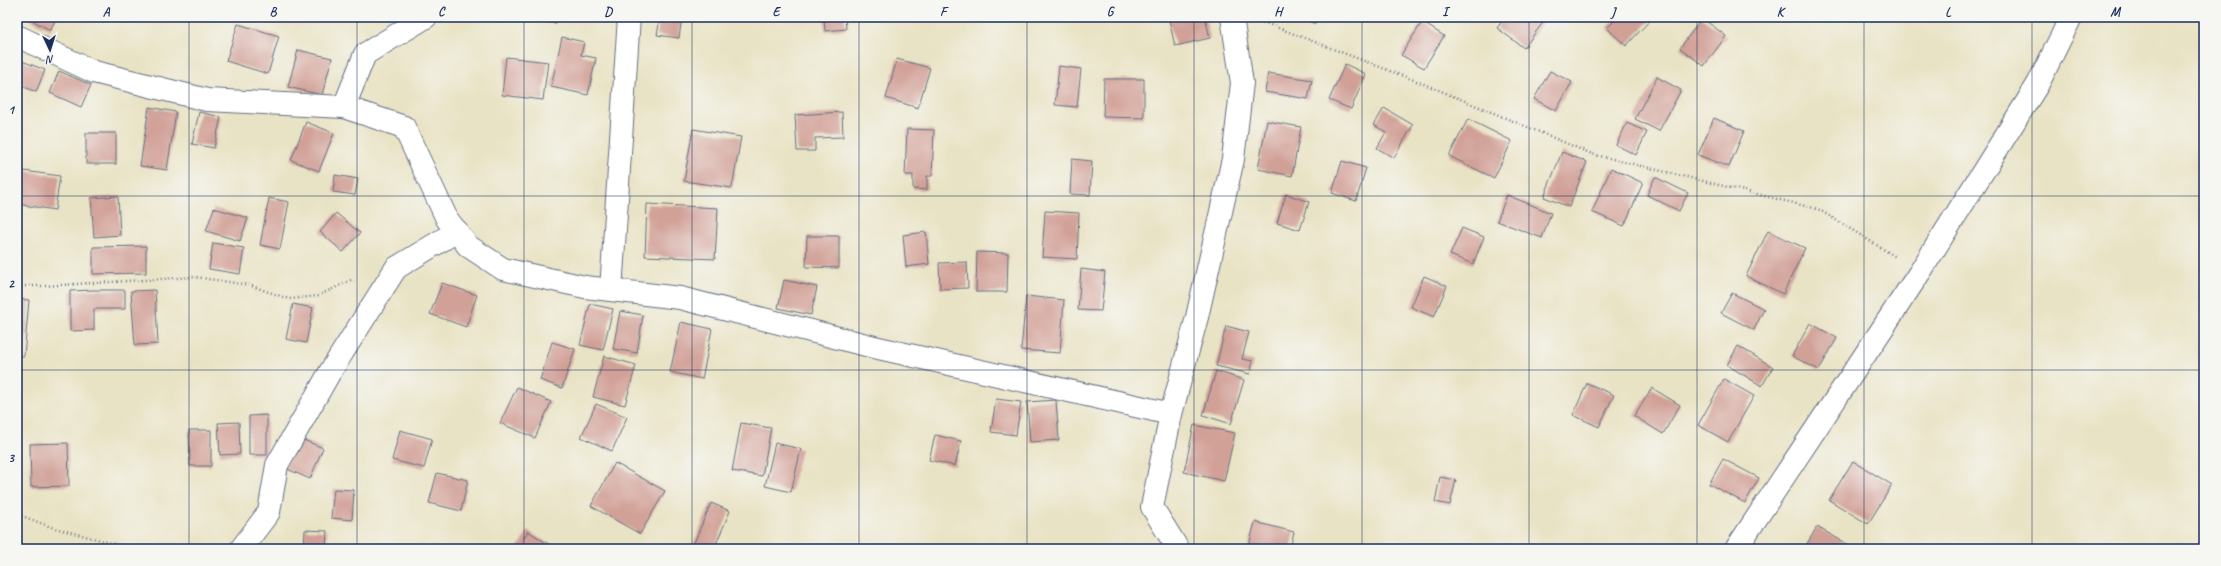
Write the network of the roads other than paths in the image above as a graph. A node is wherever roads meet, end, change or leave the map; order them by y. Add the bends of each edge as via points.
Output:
1 (426, 17) edge
2 (629, 17) edge
3 (1232, 17) edge
4 (2071, 17) edge
5 (17, 36) edge
6 (344, 106) junction
7 (457, 231) junction
8 (611, 290) junction
9 (1170, 414) junction
10 (241, 549) edge
11 (1178, 549) edge
12 (1736, 549) edge

1 - 6 street via 365,54
2 - 8 street
3 - 9 street via 1242,83 1233,159 1197,317
4 - 12 street via 2038,84 1920,272
5 - 6 street via 94,72 207,100
6 - 7 street via 404,127 447,219
7 - 8 street via 468,246 503,270
7 - 10 street via 396,268 330,372 277,465 269,512
8 - 9 street via 680,298 874,347
9 - 11 street via 1152,507

